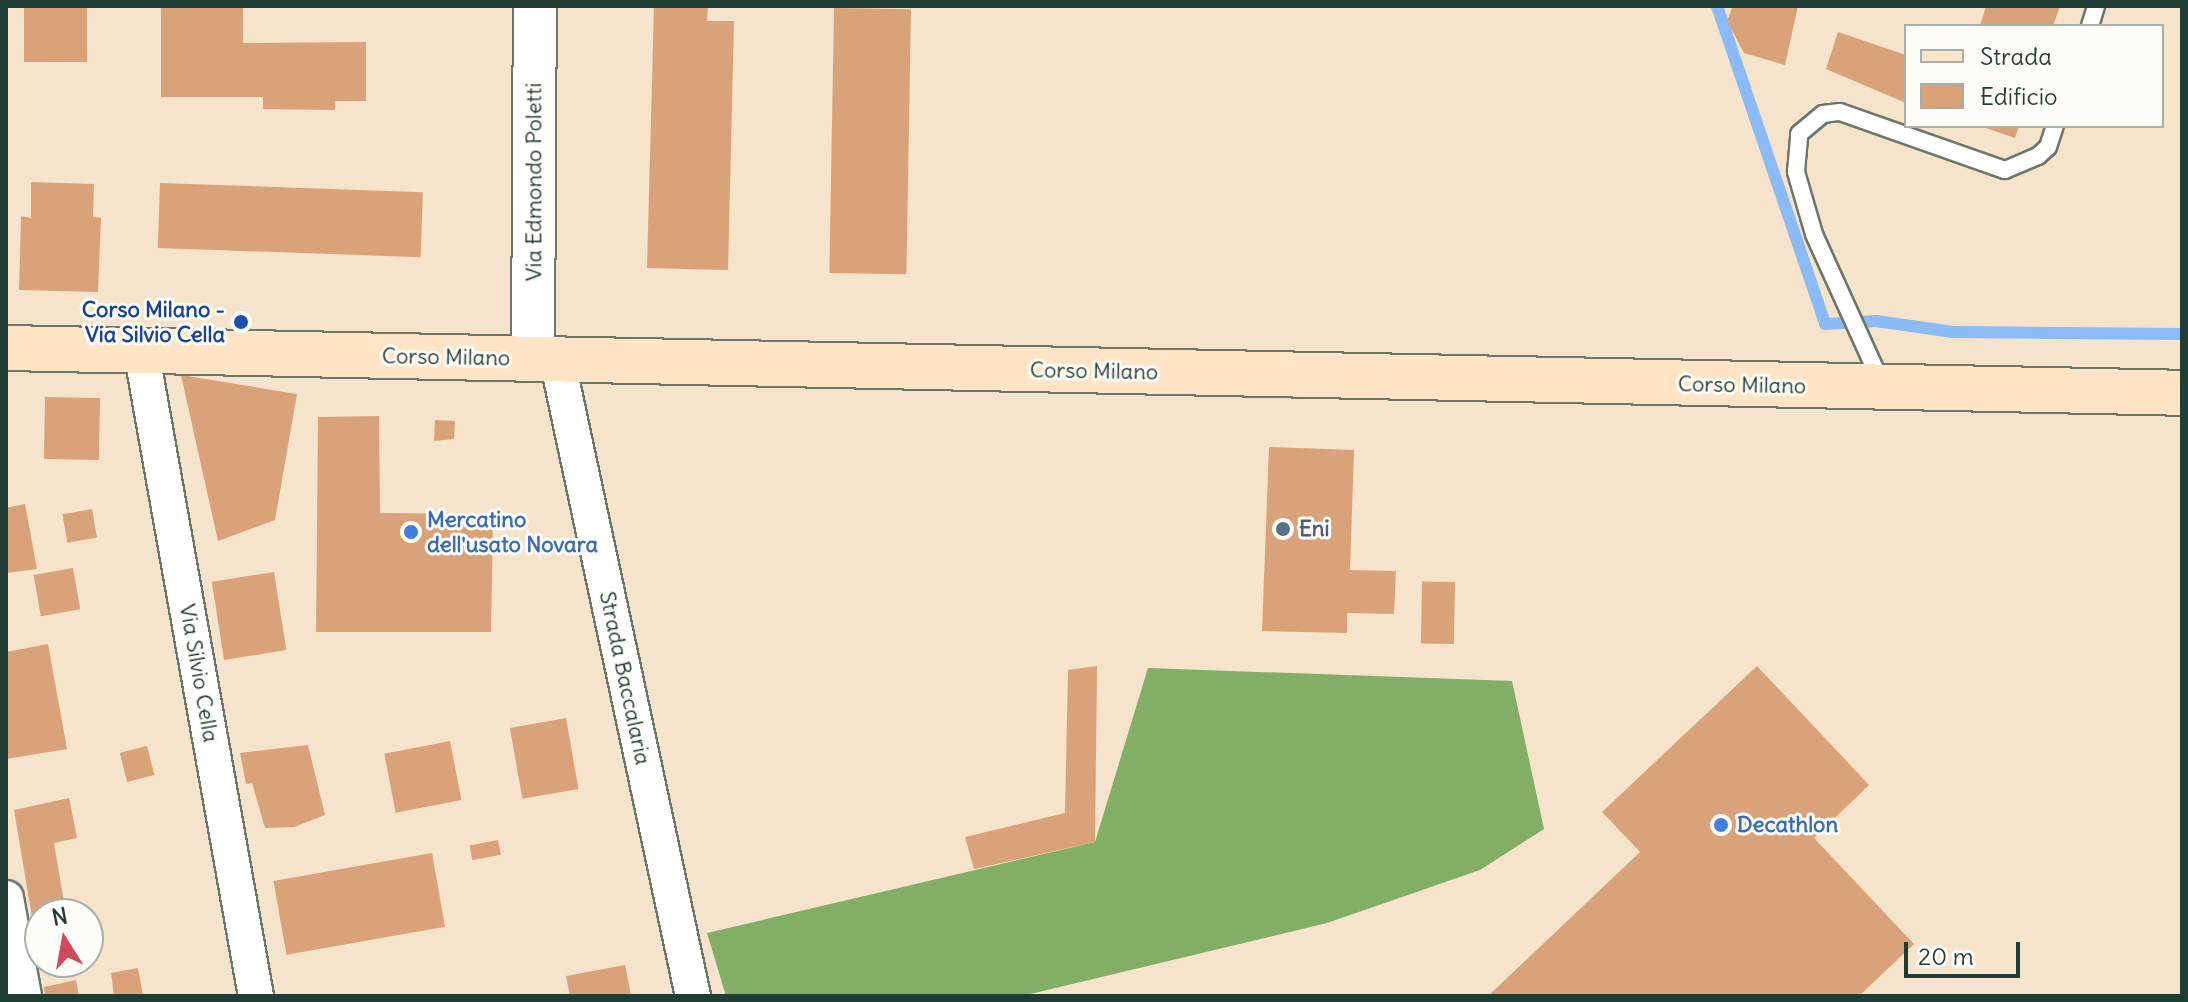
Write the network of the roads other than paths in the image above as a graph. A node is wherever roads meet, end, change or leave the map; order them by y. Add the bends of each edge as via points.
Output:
1 (535, 6) edge
2 (2054, 128) edge
3 (6, 348) edge
4 (141, 350) junction
5 (545, 359) junction
6 (1884, 388) junction
7 (2182, 393) edge
8 (6, 898) edge
9 (24, 996) edge
10 (256, 996) edge
11 (693, 996) edge

1 - 5 street, Via Edmondo Poletti
2 - 6 lane via 2048,147 2038,156 2005,170 1840,112 1809,122 1799,134 1796,172 1814,234
3 - 4 main road, Corso Milano
4 - 5 main road, Corso Milano
4 - 10 street, Via Silvio Cella
5 - 6 main road, Corso Milano
5 - 11 street, Strada Baccalaria
6 - 7 main road, Corso Milano
8 - 9 street

